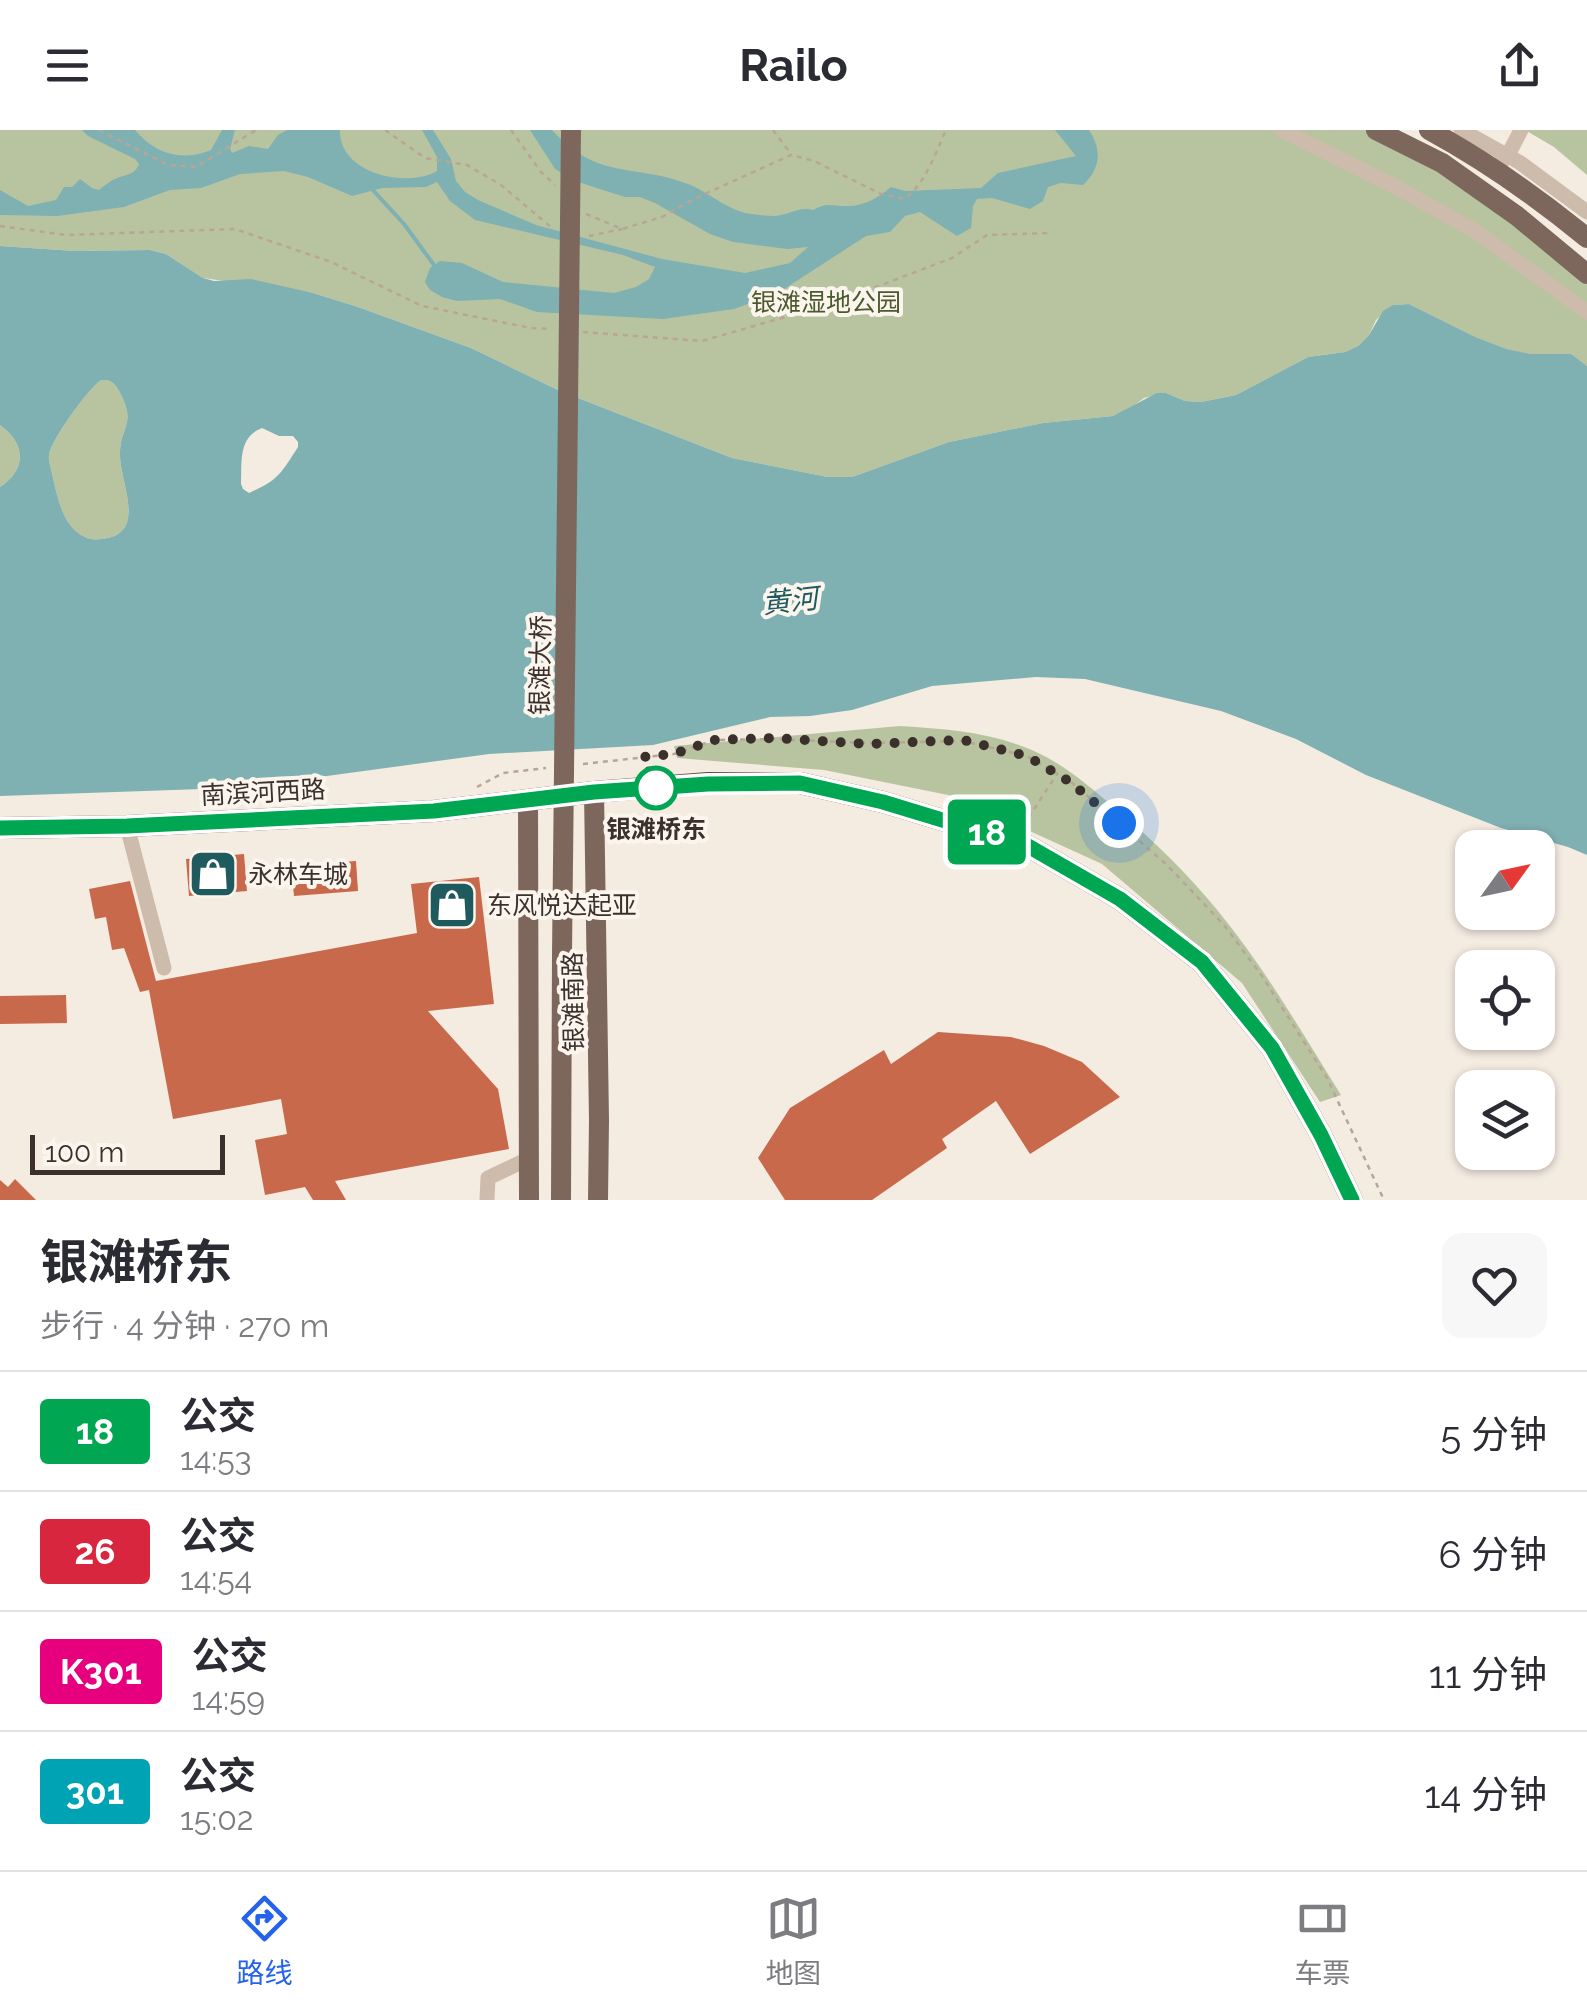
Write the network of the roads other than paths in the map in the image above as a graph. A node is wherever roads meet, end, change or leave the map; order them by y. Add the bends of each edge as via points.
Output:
1 (571, 130) edge
2 (584, 130) edge
3 (1282, 130) edge
4 (1376, 130) edge
5 (1429, 130) edge
6 (1460, 130) edge
7 (1522, 130) edge
8 (1501, 163) junction
9 (1587, 212) edge
10 (1587, 238) edge
11 (1587, 274) edge
12 (1587, 312) edge
13 (595, 798) junction
14 (528, 806) junction
15 (0, 828) edge
16 (129, 831) junction
17 (0, 840) edge
18 (164, 968) dead end
19 (528, 1159) junction
20 (487, 1200) edge
21 (529, 1200) edge
22 (562, 1200) edge
23 (574, 1200) edge
24 (598, 1200) edge
25 (1339, 1200) edge
26 (1352, 1200) edge

1 - 22 main road, 银滩大桥, bridge
2 - 23 main road, 银滩大桥
3 - 12 street via 1474,231
4 - 11 main road via 1442,163
5 - 8 main road
6 - 8 street
7 - 8 street
8 - 9 street via 1519,162
8 - 10 main road
13 - 14 highway, 南滨河西路
13 - 24 main road, 银滩南路
13 - 25 highway via 791,798 881,812 1021,858 1114,910 1191,969 1260,1054
13 - 26 highway via 708,784 800,783 1028,846 1120,899 1202,962 1272,1048
14 - 16 highway, 南滨河西路
14 - 19 main road, 银滩南路
15 - 16 highway, 南滨河西路
16 - 17 highway, 南滨河西路
16 - 18 street
19 - 20 street via 488,1178
19 - 21 main road, 银滩南路

